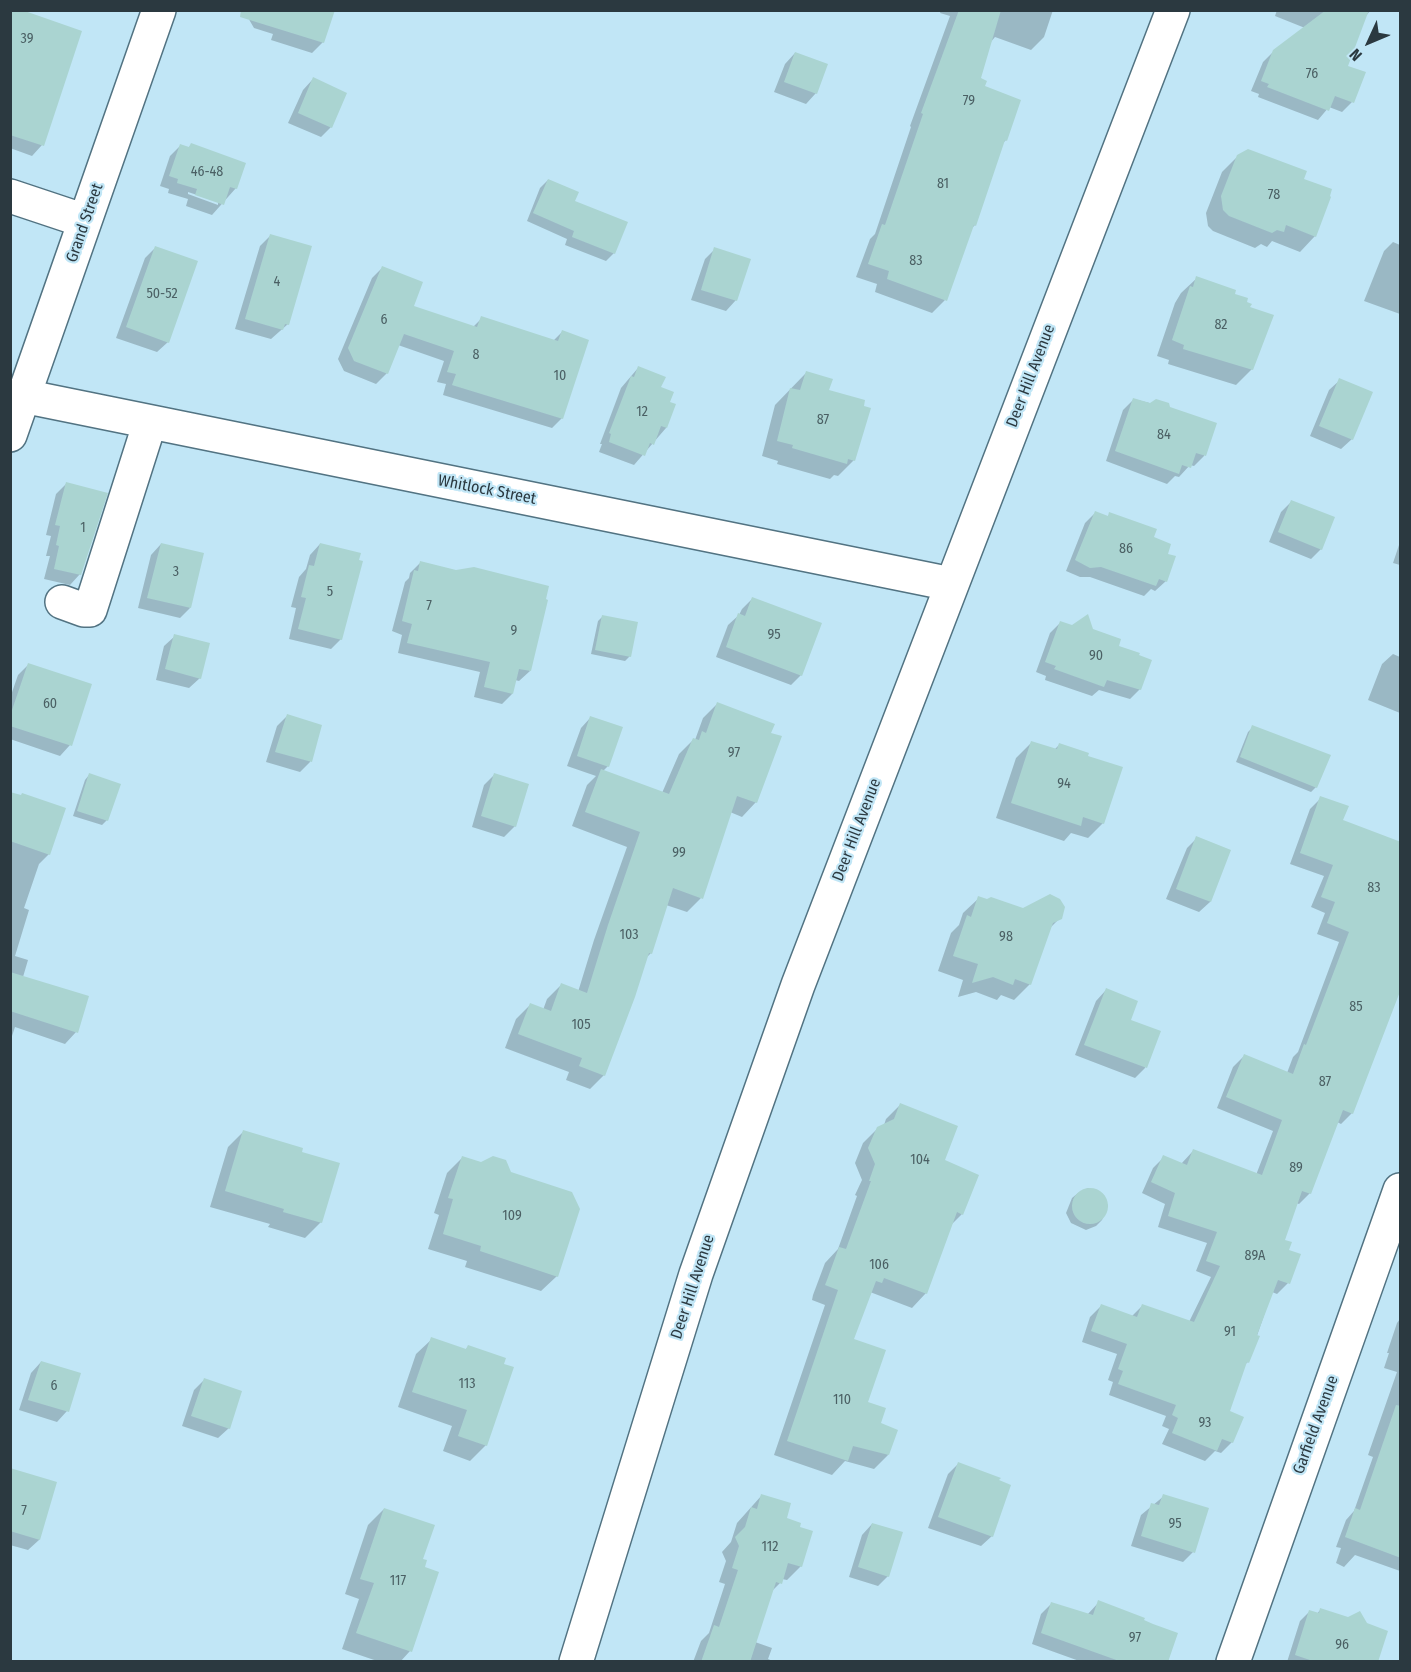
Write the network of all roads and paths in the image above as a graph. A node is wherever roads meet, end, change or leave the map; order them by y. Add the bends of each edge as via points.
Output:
1 (159, 10) edge
2 (1173, 10) edge
3 (10, 196) edge
4 (85, 221) junction
5 (23, 396) junction
6 (150, 422) junction
7 (11, 432) edge
8 (951, 585) junction
9 (62, 602) dead end
10 (1401, 1190) edge
11 (576, 1662) edge
12 (1233, 1662) edge

1 - 4 street, Grand Street
2 - 8 street, Deer Hill Avenue
3 - 4 street
4 - 5 street, Grand Street
5 - 6 street, Whitlock Street
5 - 7 street, Grand Street
6 - 8 street, Whitlock Street
6 - 9 street via 90,610
8 - 11 street, Deer Hill Avenue via 798,985 696,1274
10 - 12 street, Garfield Avenue

